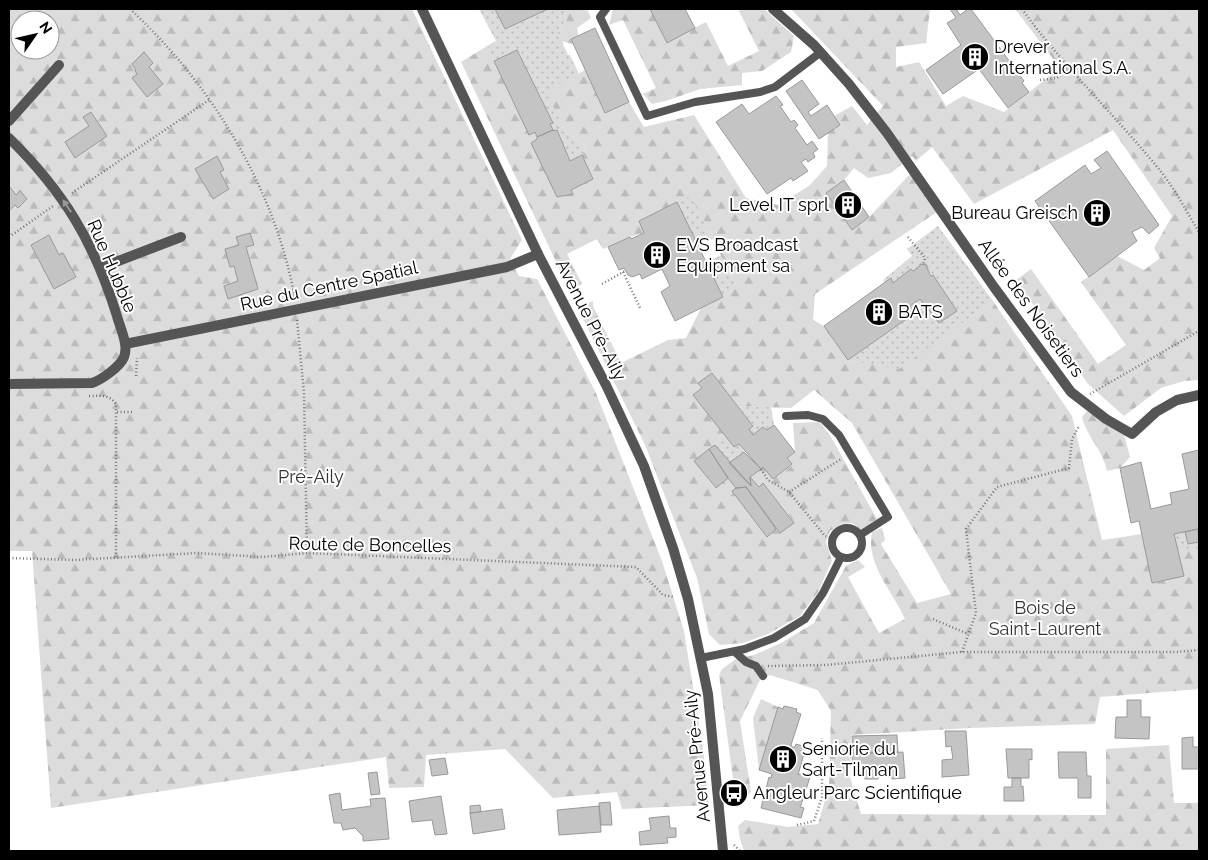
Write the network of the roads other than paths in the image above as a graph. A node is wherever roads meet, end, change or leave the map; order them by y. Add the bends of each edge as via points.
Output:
1 (422, 9) edge
2 (606, 9) edge
3 (773, 9) edge
4 (821, 52) junction
5 (59, 64) dead end
6 (9, 121) edge
7 (9, 138) edge
8 (181, 237) dead end
9 (538, 254) junction
10 (100, 268) junction
11 (125, 344) junction
12 (9, 384) edge
13 (1199, 396) edge
14 (786, 416) dead end
15 (860, 535) junction
16 (841, 557) junction
17 (734, 652) junction
18 (701, 658) junction
19 (763, 676) dead end
20 (723, 851) edge

1 - 9 street, Avenue Pré-Aily
2 - 4 lane via 600,17 646,116 695,102 775,87
3 - 4 street, Allée des Noisetiers
4 - 13 street, Allée des Noisetiers via 887,133 1071,392 1132,434 1156,412 1177,400
5 - 6 street
10 -> 7 street, Rue Hubble via 62,199 36,164
8 - 10 street
9 - 11 street, Rue du Centre Spatial via 506,266
9 - 18 street, Avenue Pré-Aily via 644,466 673,548
10 - 11 street, Rue Hubble
11 - 12 street via 124,357 101,380 92,383
14 - 15 lane via 823,418 839,435 888,517
15 - 16 lane via 860,551 853,557
15 - 16 lane via 853,529 843,528 834,534 832,550
16 - 17 lane via 823,593 805,619 774,638
17 - 18 lane
17 - 19 lane via 756,666
18 - 20 street, Avenue Pré-Aily via 708,694

